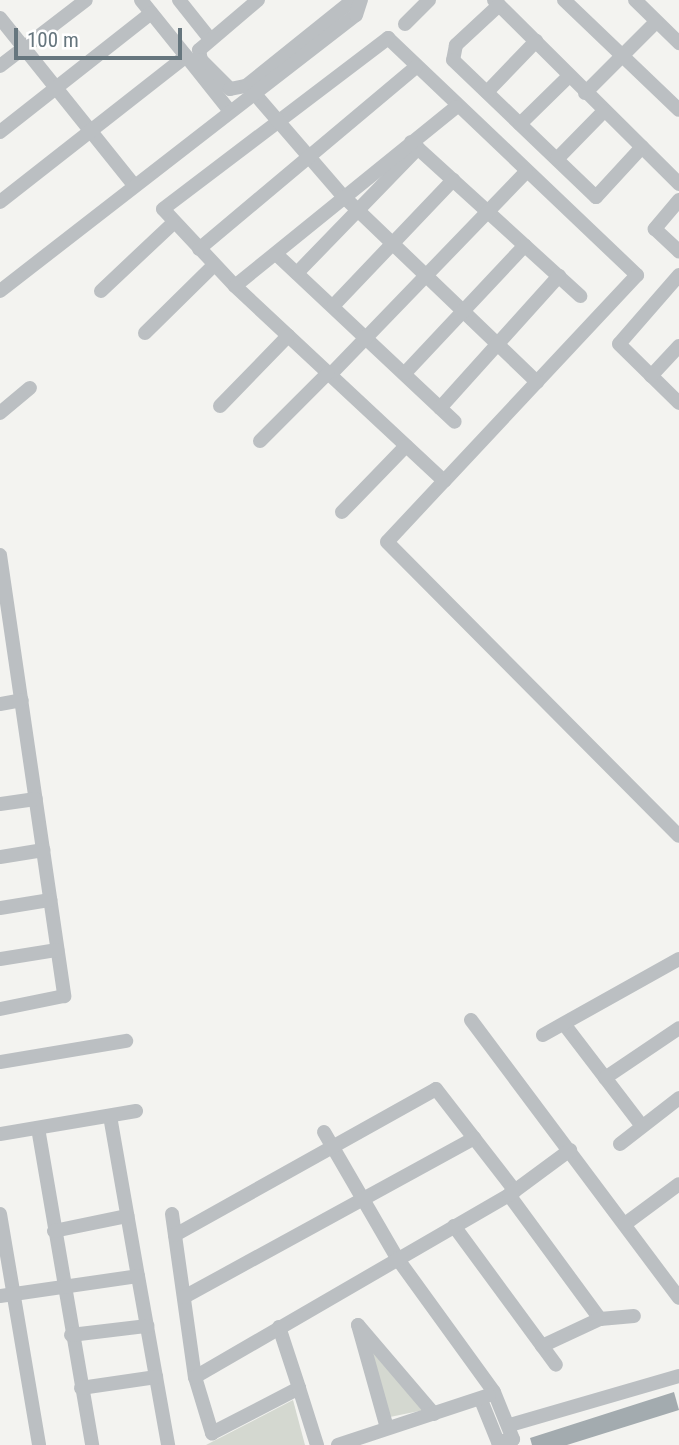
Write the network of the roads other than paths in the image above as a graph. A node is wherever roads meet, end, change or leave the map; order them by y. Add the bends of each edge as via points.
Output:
1 (86, 0) edge
2 (141, 0) edge
3 (179, 0) edge
4 (258, 0) edge
5 (353, 0) edge
6 (361, 0) edge
7 (429, 0) edge
8 (564, 0) edge
9 (635, 0) edge
10 (496, 3) edge
11 (151, 13) junction
12 (0, 18) edge
13 (656, 22) junction
14 (405, 24) dead end
15 (210, 39) junction
16 (536, 41) junction
17 (679, 43) edge
18 (23, 48) junction
19 (622, 56) junction
20 (186, 57) junction
21 (0, 66) edge
22 (416, 67) junction
23 (569, 76) junction
24 (55, 89) junction
25 (487, 92) junction
26 (254, 93) junction
27 (585, 93) junction
28 (456, 107) junction
29 (229, 110) junction
30 (679, 110) edge
31 (604, 111) junction
32 (280, 120) junction
33 (520, 124) junction
34 (0, 132) edge
35 (89, 133) junction
36 (414, 145) junction
37 (642, 147) junction
38 (311, 157) junction
39 (557, 159) junction
40 (526, 172) junction
41 (453, 180) junction
42 (134, 184) junction
43 (679, 184) edge
44 (343, 196) junction
45 (679, 200) edge
46 (0, 202) edge
47 (357, 209) junction
48 (488, 210) junction
49 (172, 223) junction
50 (393, 243) junction
51 (525, 245) junction
52 (198, 249) junction
53 (679, 251) edge
54 (276, 254) junction
55 (214, 265) junction
56 (424, 272) junction
57 (297, 273) junction
58 (679, 275) edge
59 (559, 276) junction
60 (235, 286) junction
61 (0, 291) edge
62 (102, 292) dead end
63 (580, 296) dead end
64 (334, 306) junction
65 (463, 309) junction
66 (145, 333) dead end
67 (367, 335) junction
68 (288, 336) junction
69 (498, 343) junction
70 (679, 346) edge
71 (405, 373) junction
72 (329, 374) junction
73 (651, 376) junction
74 (537, 382) junction
75 (30, 388) dead end
76 (679, 403) edge
77 (220, 406) dead end
78 (440, 408) junction
79 (0, 413) edge
80 (455, 422) dead end
81 (260, 442) dead end
82 (406, 446) junction
83 (444, 481) junction
84 (342, 512) dead end
85 (0, 555) edge
86 (4, 602) edge
87 (15, 650) junction
88 (0, 652) edge
89 (22, 700) junction
90 (0, 704) edge
91 (36, 799) junction
92 (0, 804) edge
93 (679, 836) edge
94 (43, 850) junction
95 (0, 857) edge
96 (50, 900) junction
97 (0, 908) edge
98 (57, 950) junction
99 (0, 959) edge
100 (679, 959) edge
101 (0, 1009) edge
102 (471, 1020) dead end
103 (564, 1024) junction
104 (679, 1028) edge
105 (543, 1035) dead end
106 (126, 1041) dead end
107 (0, 1062) edge
108 (605, 1078) junction
109 (679, 1098) edge
110 (136, 1111) dead end
111 (110, 1116) junction
112 (642, 1126) junction
113 (38, 1128) junction
114 (324, 1132) dead end
115 (0, 1134) edge
116 (474, 1138) junction
117 (620, 1144) dead end
118 (334, 1149) junction
119 (570, 1150) junction
120 (679, 1184) edge
121 (512, 1193) junction
122 (363, 1199) junction
123 (172, 1213) dead end
124 (0, 1214) edge
125 (127, 1216) junction
126 (625, 1224) junction
127 (454, 1226) junction
128 (54, 1231) junction
129 (175, 1235) junction
130 (397, 1258) junction
131 (138, 1276) junction
132 (62, 1288) junction
133 (7, 1295) edge
134 (184, 1297) junction
135 (679, 1298) edge
136 (634, 1316) dead end
137 (600, 1319) junction
138 (147, 1326) junction
139 (279, 1327) junction
140 (71, 1335) junction
141 (542, 1346) junction
142 (556, 1365) dead end
143 (679, 1376) edge
144 (156, 1377) junction
145 (195, 1377) junction
146 (81, 1388) junction
147 (299, 1388) junction
148 (488, 1396) junction
149 (434, 1414) junction
150 (510, 1425) junction
151 (387, 1428) junction
152 (38, 1445) edge
153 (92, 1445) edge
154 (168, 1445) edge
155 (317, 1445) edge
156 (338, 1445) edge

1 - 18 street
2 - 11 street
3 - 15 street
4 - 15 street
5 - 15 street via 241,89 230,89 201,60 199,50
6 - 26 street via 356,15
7 - 14 street
8 - 19 street
9 - 13 street
10 - 16 street
10 - 25 street via 451,53
11 - 20 street
11 - 24 street
12 - 18 street
13 - 17 street
13 - 19 street
16 - 23 street
16 - 25 street
18 - 21 street
18 - 24 street
19 - 27 street
19 - 30 street
20 - 29 street
20 - 35 street
22 - 28 street
22 - 32 street via 392,41 381,40
22 - 38 street
23 - 27 street
23 - 33 street
24 - 34 street
24 - 35 street
25 - 33 street
26 - 29 street
26 - 32 street
27 - 31 street
28 - 36 street
28 - 40 street
29 - 42 street
31 - 37 street
31 - 39 street
32 - 38 street
32 - 49 street via 166,203 163,209
33 - 39 street
35 - 42 street
35 - 46 street
36 - 41 street
36 - 44 street
36 - 47 street
37 - 39 street via 596,197
37 - 43 street
38 - 44 street
38 - 52 street
40 - 48 street
40 - 74 street via 638,275
41 - 48 street
41 - 50 street
42 - 61 street
44 - 47 street
44 - 54 street
45 - 53 street via 655,229
47 - 50 street
47 - 57 street
48 - 51 street
48 - 56 street
49 - 52 street
49 - 62 street
50 - 56 street
50 - 64 street
51 - 59 street
51 - 65 street
52 - 55 street
54 - 57 street
54 - 60 street
55 - 60 street
55 - 66 street
56 - 65 street
56 - 67 street
57 - 64 street
58 - 73 street via 619,342
59 - 63 street
59 - 69 street
60 - 68 street
64 - 67 street
65 - 69 street
65 - 71 street
67 - 71 street
67 - 72 street
68 - 72 street
68 - 77 street
69 - 74 street
69 - 78 street
70 - 73 street
71 - 78 street
72 - 81 street
72 - 82 street
73 - 76 street
74 - 83 street
75 - 79 street
78 - 80 street
82 - 83 street
82 - 84 street
83 - 93 street via 387,542
85 - 86 street
86 - 87 street
87 - 88 street
87 - 89 street
89 - 90 street
89 - 91 street
91 - 92 street
91 - 94 street
94 - 95 street
94 - 96 street
96 - 97 street
96 - 98 street
98 - 99 street
98 - 101 street via 62,999
100 - 103 street
102 - 119 street
103 - 105 street
103 - 108 street
104 - 108 street
106 - 107 street
108 - 112 street
109 - 112 street
110 - 111 street
111 - 113 street
111 - 125 street
112 - 117 street
113 - 115 street
113 - 128 street
114 - 118 street
116 - 118 street via 436,1089
116 - 121 street
116 - 122 street
118 - 122 street
118 - 129 street
119 - 121 street
119 - 126 street
120 - 126 street
121 - 127 street
121 - 137 street
122 - 130 street
122 - 134 street
123 - 129 street
124 - 133 street
125 - 128 street
125 - 131 street
126 - 135 street
127 - 130 street
127 - 141 street
128 - 132 street
129 - 134 street
130 - 139 street
130 - 148 street
131 - 132 street
131 - 138 street
132 - 133 street
132 - 140 street
133 - 152 street
134 - 145 street
136 - 137 street
137 - 141 street
138 - 140 street
138 - 144 street
139 - 145 street
139 - 147 street
140 - 146 street
141 - 142 street
143 - 150 street
144 - 146 street
144 - 154 street
145 - 147 street via 215,1434
146 - 153 street
147 - 155 street
148 - 149 street
148 - 150 street
148 - 150 street via 498,1442 513,1439
149 - 151 street
149 - 151 street via 358,1325
151 - 156 street

